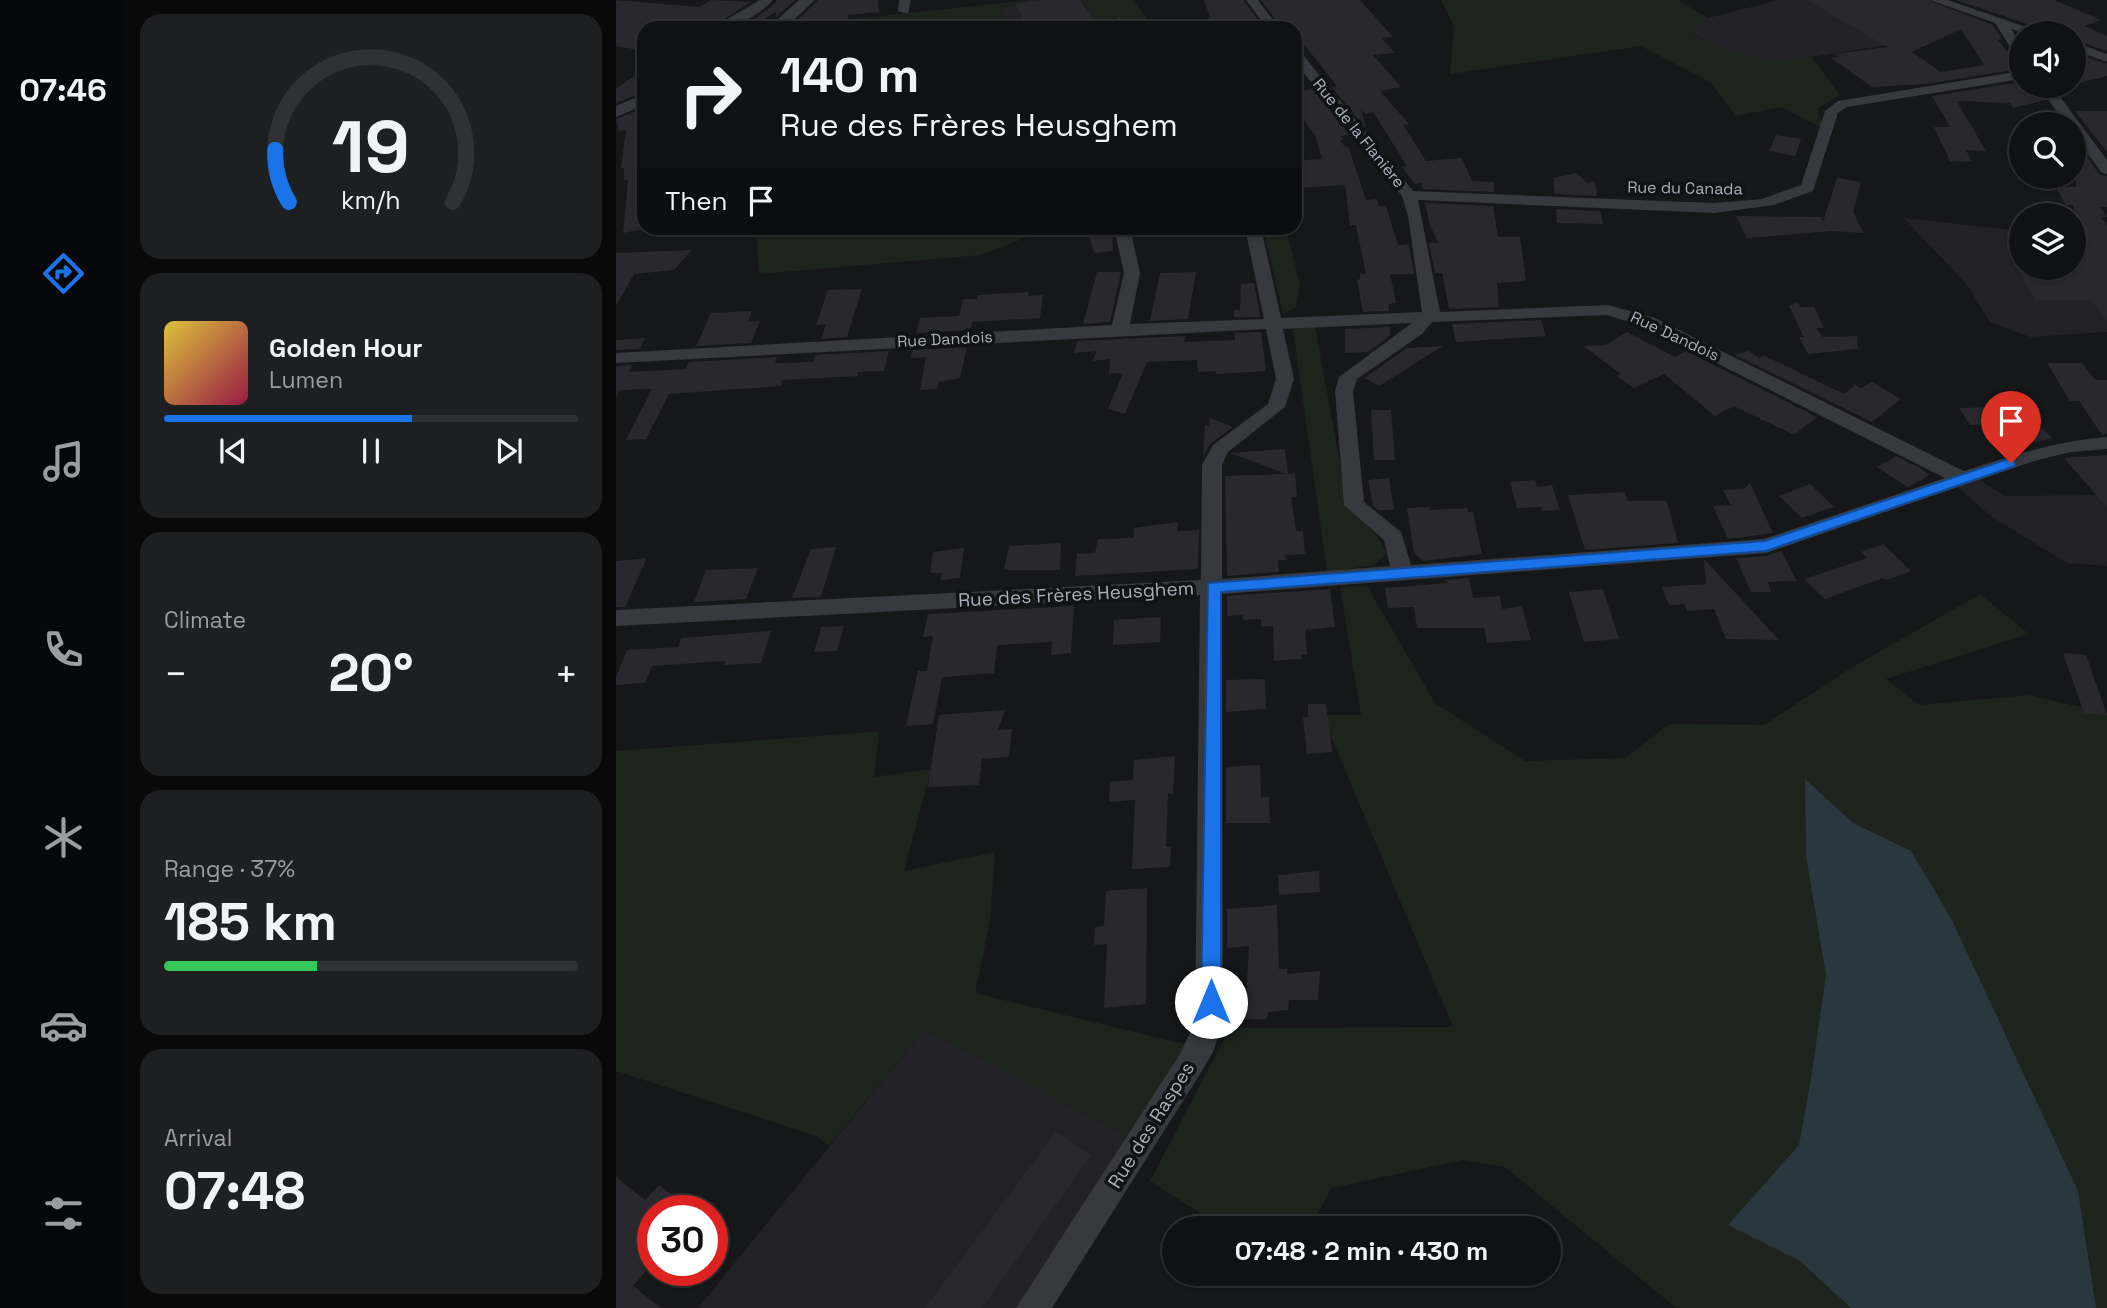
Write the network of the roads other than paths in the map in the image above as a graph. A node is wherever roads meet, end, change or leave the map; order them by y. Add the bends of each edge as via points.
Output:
1 (808, 0) edge
2 (1252, 0) edge
3 (1936, 0) edge
4 (763, 1) edge
5 (1999, 20) junction
6 (730, 21) edge
7 (785, 21) edge
8 (1268, 21) edge
9 (2009, 23) edge
10 (2009, 35) edge
11 (2086, 50) edge
12 (2107, 58) edge
13 (1302, 63) edge
14 (2009, 77) edge
15 (637, 102) edge
16 (616, 112) edge
17 (2086, 142) edge
18 (2107, 170) edge
19 (1409, 195) junction
20 (1124, 235) edge
21 (1256, 235) edge
22 (1429, 317) junction
23 (1275, 325) junction
24 (1120, 330) junction
25 (616, 358) edge
26 (2107, 443) edge
27 (1964, 480) junction
28 (1402, 571) junction
29 (1213, 587) junction
30 (616, 618) edge
31 (1033, 1308) edge

1 - 7 street
2 - 8 street
3 - 5 street
4 - 6 street
5 - 9 street
5 - 10 street
11 - 12 street
13 - 19 street, Rue de la Flanière
14 - 19 street, Rue du Canada via 1843,104 1832,111 1808,188 1788,199 1758,205 1707,208
15 - 16 street
17 - 18 street
19 - 22 street, Rue de la Flanière via 1433,304
20 - 24 street via 1132,273
21 - 23 street
22 - 23 street, Rue Dandois
22 - 27 street, Rue Dandois via 1596,310 1635,316
22 - 28 street via 1348,377 1343,391 1354,505 1394,537
23 - 24 street, Rue Dandois
23 - 29 street, Rue des Raspes via 1285,379 1276,407 1220,449 1212,466
24 - 25 street, Rue Dandois
26 - 27 street, Rue des Frères Heusghem via 2050,450
27 - 28 street, Rue des Frères Heusghem via 1766,546
28 - 29 street, Rue des Frères Heusghem
29 - 30 street, Rue des Frères Heusghem
29 - 31 street, Rue des Raspes via 1209,1022 1190,1064

